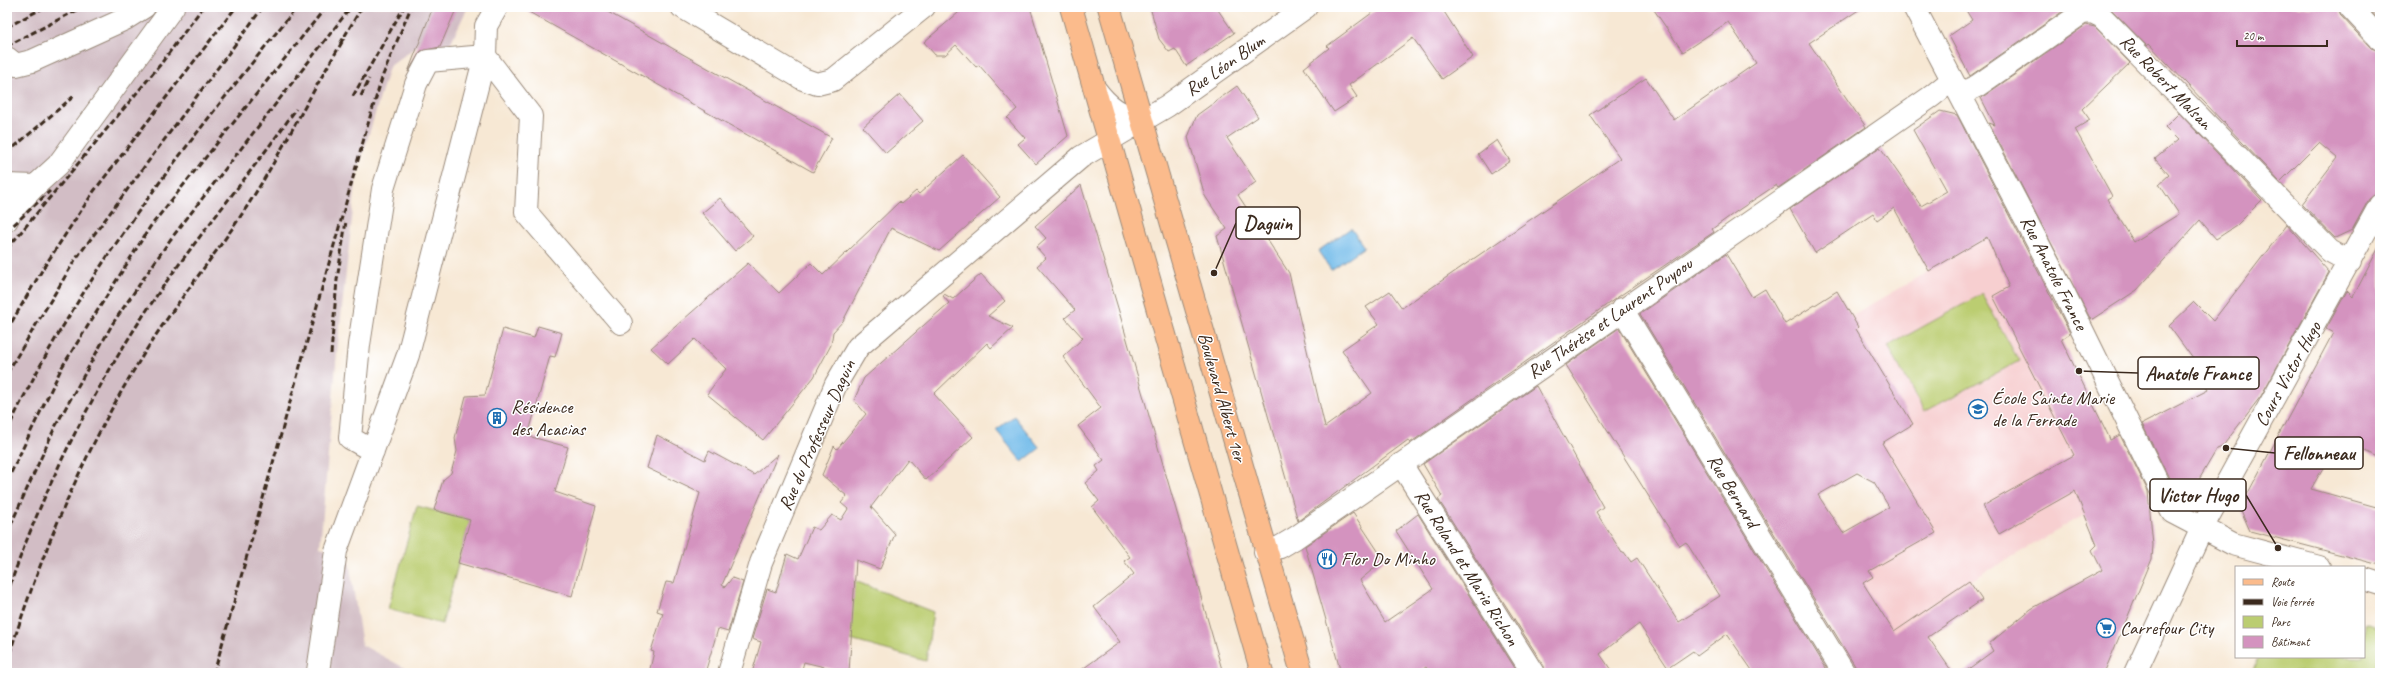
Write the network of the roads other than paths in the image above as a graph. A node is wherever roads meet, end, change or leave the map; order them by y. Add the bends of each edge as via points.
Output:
1 (144, 7) edge
2 (173, 7) edge
3 (497, 7) edge
4 (682, 7) edge
5 (924, 7) edge
6 (1071, 7) edge
7 (1109, 7) edge
8 (1306, 7) edge
9 (1914, 7) edge
10 (2350, 7) edge
11 (2380, 39) edge
12 (485, 56) junction
13 (7, 58) edge
14 (1956, 87) junction
15 (1095, 89) junction
16 (1142, 122) junction
17 (1109, 140) junction
18 (7, 185) edge
19 (35, 186) junction
20 (2380, 205) edge
21 (7, 220) edge
22 (2350, 262) junction
23 (1622, 309) junction
24 (622, 323) dead end
25 (373, 451) junction
26 (1401, 464) junction
27 (2202, 528) junction
28 (1265, 552) junction
29 (2315, 566) edge
30 (2365, 579) edge
31 (2380, 584) edge
32 (318, 671) dead end
33 (729, 673) edge
34 (1262, 673) edge
35 (1302, 673) edge
36 (1533, 673) edge
37 (1844, 673) edge
38 (2135, 673) edge

1 - 13 street via 124,19 32,61 16,65
2 - 19 street via 58,165
3 - 12 street via 486,26
4 - 5 street via 803,79 817,84 833,80
6 - 15 main road, Boulevard Albert 1er
7 - 16 main road, Boulevard Albert 1er
8 - 16 street, Rue Léon Blum
9 - 14 street, Rue Anatole France
10 - 11 street
12 - 24 street via 531,116 526,212
12 - 25 street via 408,354
12 - 25 street via 428,61 416,84 383,189 359,345 350,438
14 - 22 street, Rue Robert Malsan via 1977,86 2082,13 2092,12 2102,17 2330,251
14 - 23 street, Rue Thérèse et Laurent Puyoou via 1932,96
14 - 27 street, Rue Anatole France via 2063,291 2172,512
15 - 16 street via 1107,105
15 - 17 main road, Boulevard Albert 1er
16 - 17 street
16 - 28 main road, Boulevard Albert 1er
17 - 33 street, Rue du Professeur Daguin via 1081,157 858,347 836,384 761,563
17 - 34 main road, Boulevard Albert 1er
18 - 19 street
19 - 21 street via 11,211
20 - 22 street, Cours Victor Hugo
22 - 27 street, Cours Victor Hugo
23 - 26 street, Rue Thérèse et Laurent Puyoou
23 - 37 street, Rue Bernard
25 - 32 street via 336,551
26 - 28 street, Rue Thérèse et Laurent Puyoou via 1295,538
26 - 36 street, Rue Roland et Marie Richon
27 - 29 street, Rue Anatole France via 2233,544
27 - 38 street, Cours Victor Hugo
28 - 35 main road, Boulevard Albert 1er
30 - 31 street

